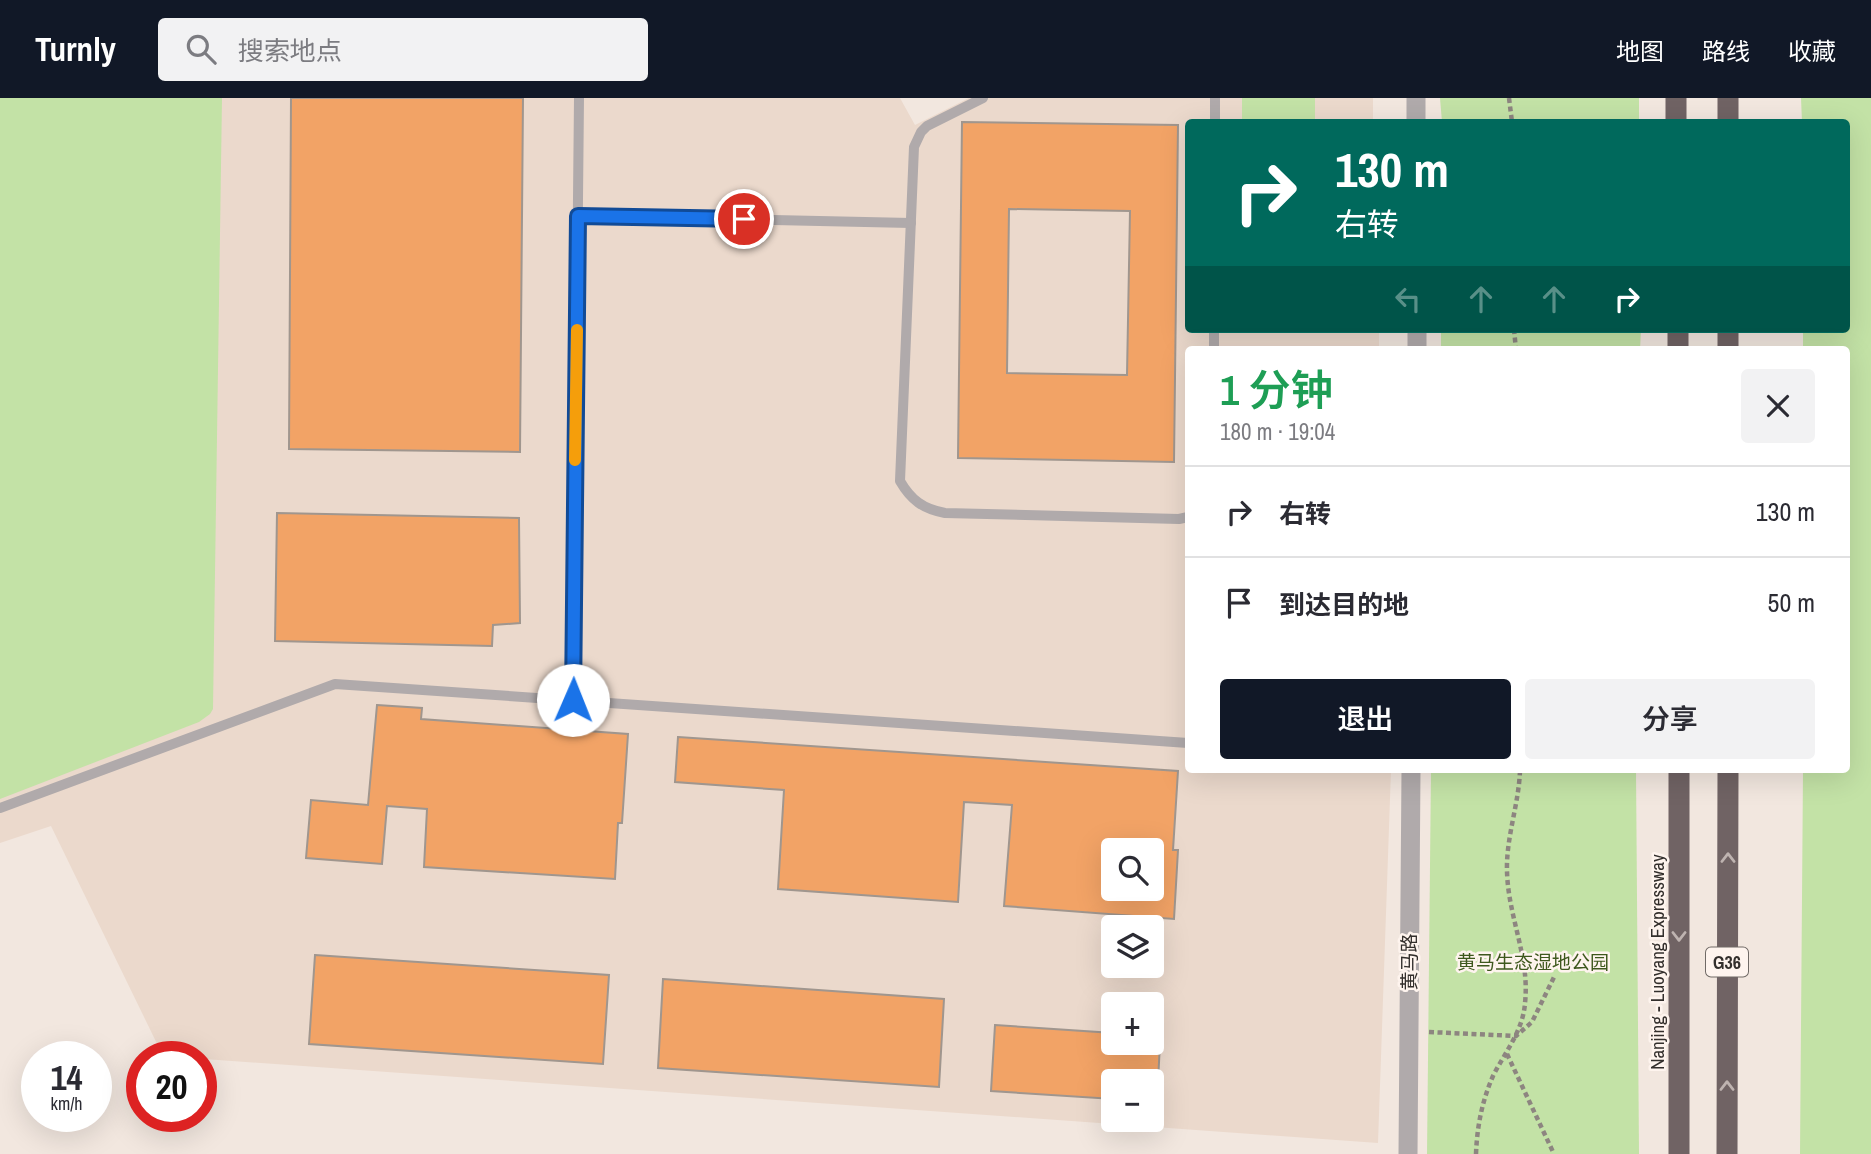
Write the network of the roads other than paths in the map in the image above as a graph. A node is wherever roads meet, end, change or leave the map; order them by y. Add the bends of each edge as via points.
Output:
1 (579, 98) edge
2 (983, 98) edge
3 (1215, 98) edge
4 (1416, 98) edge
5 (1676, 98) edge
6 (1728, 98) edge
7 (1215, 119) edge
8 (1416, 119) edge
9 (1676, 119) edge
10 (1728, 119) edge
11 (578, 216) junction
12 (911, 223) junction
13 (1185, 518) edge
14 (573, 700) junction
15 (1185, 743) edge
16 (1411, 773) edge
17 (1679, 773) edge
18 (1728, 773) edge
19 (0, 808) edge
20 (1408, 1154) edge
21 (1679, 1154) edge
22 (1727, 1154) edge

1 - 11 lane
2 - 12 lane via 927,126 917,140
3 - 7 lane
4 - 8 street
5 - 9 highway
6 - 10 highway
11 - 12 lane
11 - 14 lane
12 - 13 lane via 900,481 910,496 926,508 945,513
14 - 15 lane
14 - 19 lane via 335,684
16 - 20 street, 黄马路
17 -> 21 highway, Nanjing - Luoyang Expressway / G36
22 -> 18 highway, G36

